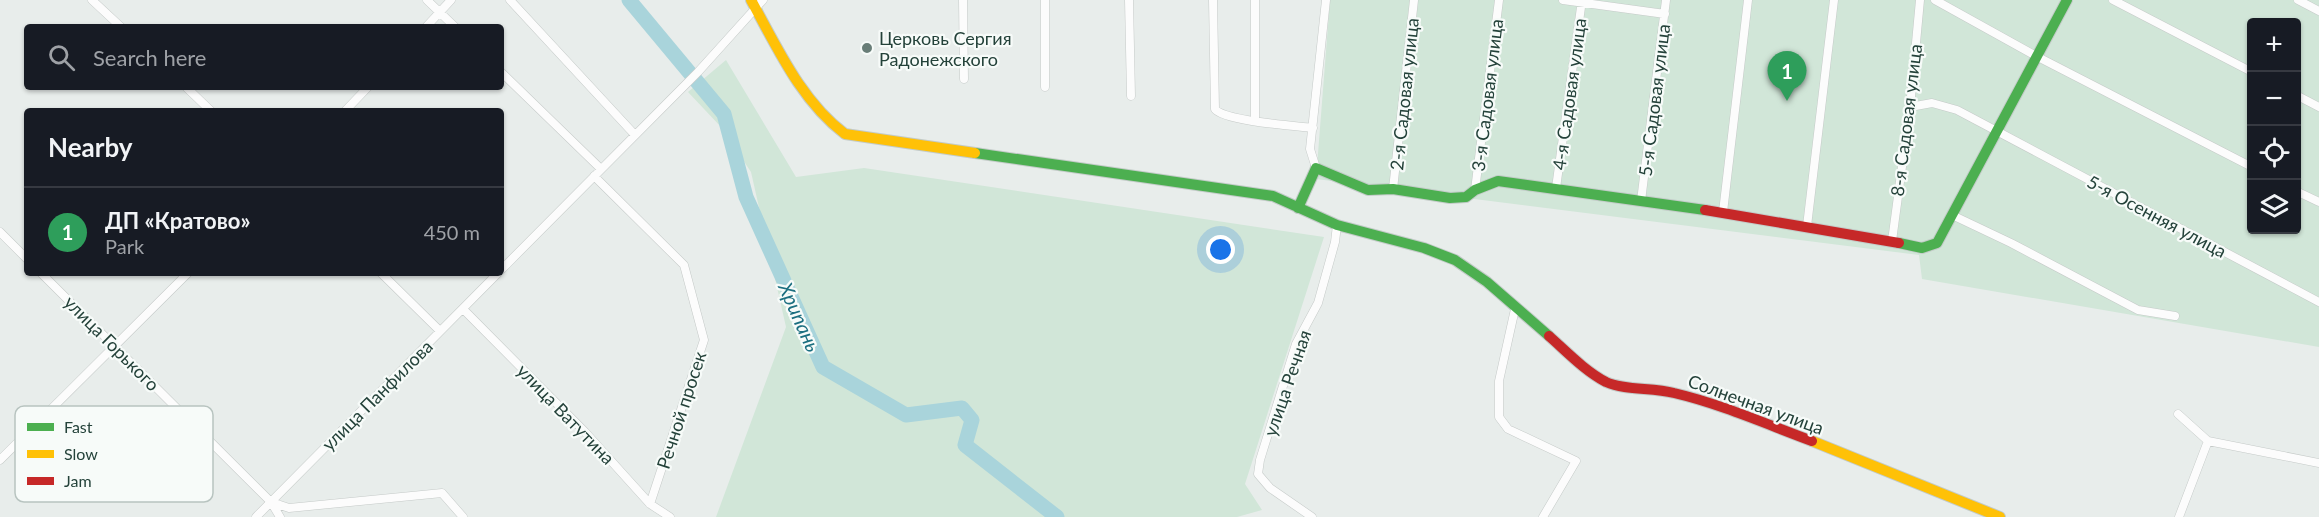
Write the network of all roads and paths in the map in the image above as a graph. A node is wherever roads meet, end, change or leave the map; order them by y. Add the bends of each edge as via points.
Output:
1 (92, 0) edge
2 (427, 0) edge
3 (451, 0) edge
4 (510, 0) edge
5 (963, 0) edge
6 (1045, 0) edge
7 (1129, 0) edge
8 (1213, 0) edge
9 (1255, 0) edge
10 (1326, 0) edge
11 (1414, 0) edge
12 (1499, 0) edge
13 (1563, 0) edge
14 (1666, 0) edge
15 (1748, 0) edge
16 (1834, 0) edge
17 (1920, 0) edge
18 (1935, 0) edge
19 (2067, 0) edge
20 (2113, 0) edge
21 (2298, 0) edge
22 (1582, 1) edge
23 (756, 3) edge
24 (2319, 11) edge
25 (440, 12) junction
26 (1665, 14) junction
27 (118, 24) edge
28 (429, 24) edge
29 (452, 24) edge
30 (2036, 56) junction
31 (2247, 69) edge
32 (504, 75) edge
33 (964, 80) dead end
34 (1045, 87) dead end
35 (189, 90) edge
36 (365, 90) edge
37 (1131, 96) dead end
38 (2301, 98) edge
39 (1910, 106) junction
40 (2319, 107) edge
41 (209, 108) edge
42 (348, 108) edge
43 (1255, 120) junction
44 (1313, 128) junction
45 (1996, 131) junction
46 (635, 135) junction
47 (2247, 164) edge
48 (1316, 168) junction
49 (601, 169) junction
50 (594, 176) junction
51 (1556, 188) junction
52 (1393, 189) junction
53 (1475, 190) junction
54 (2301, 193) edge
55 (1641, 201) junction
56 (2319, 202) edge
57 (1298, 208) junction
58 (1723, 212) junction
59 (1952, 215) junction
60 (1337, 225) junction
61 (1807, 226) junction
62 (0, 232) edge
63 (1892, 241) junction
64 (24, 256) edge
65 (504, 268) edge
66 (44, 276) edge
67 (185, 276) edge
68 (384, 276) edge
69 (496, 276) edge
70 (2319, 302) edge
71 (463, 309) junction
72 (1515, 309) junction
73 (2175, 316) dead end
74 (440, 331) junction
75 (114, 345) junction
76 (54, 406) edge
77 (175, 406) edge
78 (2178, 414) dead end
79 (2208, 441) junction
80 (213, 444) edge
81 (15, 445) edge
82 (0, 460) edge
83 (2319, 463) edge
84 (271, 502) junction
85 (650, 504) junction
86 (256, 517) edge
87 (280, 517) edge
88 (463, 517) edge
89 (670, 517) edge
90 (1312, 517) edge
91 (1543, 517) edge
92 (2000, 517) edge
93 (2180, 517) edge

1 - 27 street
2 - 25 street
3 - 25 street
4 - 46 street
5 - 33 street
6 - 34 street
7 - 37 street
8 - 43 street via 1213,105 1224,116
9 - 43 street
10 - 44 street
11 - 52 street, 2-я Садовая улица
12 - 53 street, 3-я Садовая улица
13 - 22 street
14 - 26 street, 5-я Садовая улица
15 - 58 street
16 - 61 street
17 - 39 street, 8-я Садовая улица
18 - 30 street
19 - 30 street
20 - 31 street
21 - 24 street
22 - 26 street
22 - 51 street, 4-я Садовая улица
23 - 46 street, улица Панфилова via 698,72
23 - 57 street, Солнечная улица via 766,29 803,87 836,129 845,134 1273,196
25 - 28 street
25 - 29 street
26 - 55 street, 5-я Садовая улица
30 - 45 street
30 - 47 street
32 - 49 street
35 - 41 street
36 - 42 street
38 - 40 street
39 - 45 street, 5-я Осенняя улица via 1944,105
39 - 63 street, 8-я Садовая улица
43 - 44 street
44 - 48 street via 1310,149
45 - 59 street
45 - 70 street, 5-я Осенняя улица
46 - 49 street, улица Панфилова
48 - 52 street via 1368,190
48 - 57 street
49 - 50 street, улица Панфилова
50 - 65 street, улица Панфилова
50 - 85 street, Речной просек via 684,265 704,340
51 - 53 street via 1498,181
51 - 55 street
52 - 53 street via 1450,198 1466,197
54 - 56 street
55 - 58 street
57 - 60 street, Солнечная улица
58 - 61 street
59 - 63 street via 1937,243 1929,247
59 - 73 street via 2138,310
60 - 72 street, Солнечная улица via 1455,260 1487,282
60 - 90 street, улица Речная via 1318,303 1296,344 1258,474 1270,488
61 - 63 street
62 - 64 street
66 - 75 street, улица Горького
67 - 75 street
68 - 74 street
69 - 71 street, улица Панфилова
71 - 74 street, улица Панфилова
71 - 85 street, улица Ватутина
72 - 91 street via 1499,381 1500,417 1508,429 1576,460
72 - 92 street, Солнечная улица via 1607,382 1707,402
74 - 84 street, улица Панфилова
75 - 76 street
75 - 77 street, улица Горького
78 - 79 street
79 - 83 street
79 - 93 street
80 - 84 street, улица Горького
81 - 82 street
84 - 86 street, улица Панфилова
84 - 87 street, улица Горького
84 - 88 street via 289,508 442,493
85 - 89 street, улица Ватутина

